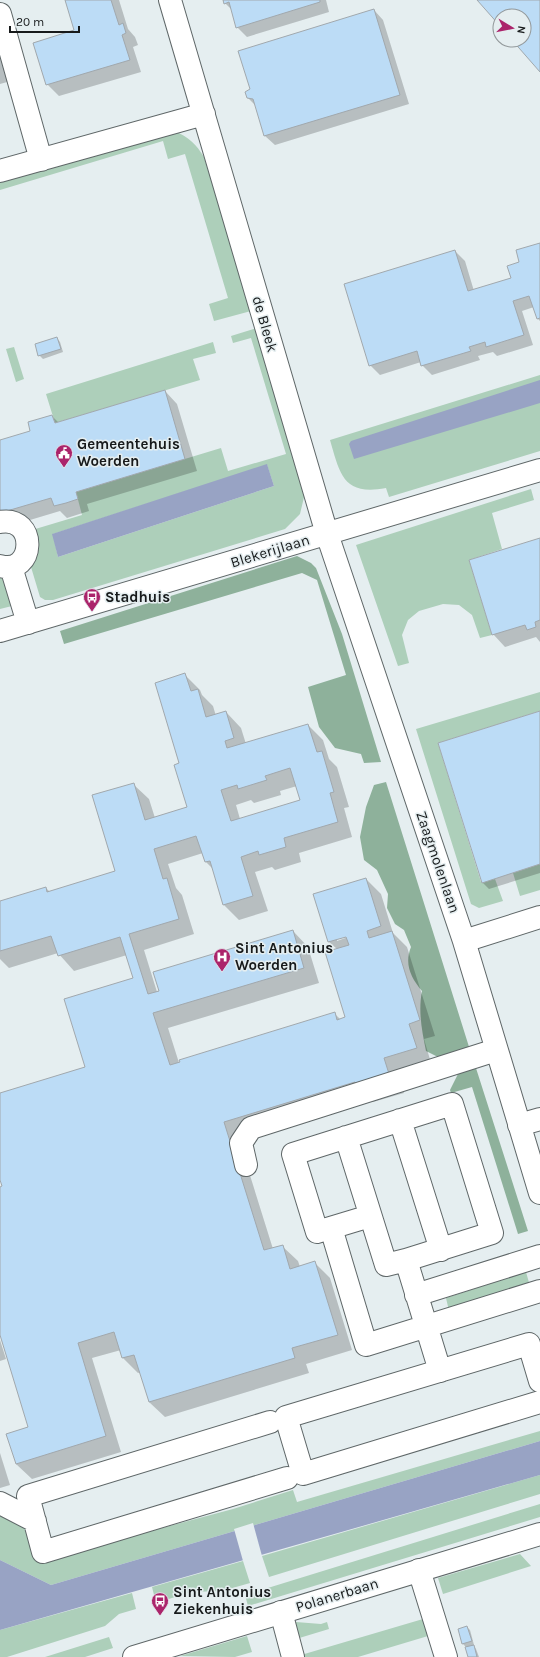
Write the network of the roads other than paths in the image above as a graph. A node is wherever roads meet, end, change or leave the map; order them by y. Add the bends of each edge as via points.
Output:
1 (170, 0) edge
2 (0, 14) edge
3 (204, 114) junction
4 (41, 160) junction
5 (0, 171) edge
6 (540, 470) edge
7 (0, 522) edge
8 (327, 534) junction
9 (5, 566) edge
10 (28, 623) junction
11 (0, 631) edge
12 (540, 917) edge
13 (464, 940) junction
14 (496, 1050) junction
15 (540, 1119) edge
16 (400, 1120) junction
17 (519, 1125) junction
18 (346, 1137) junction
19 (246, 1165) dead end
20 (540, 1193) edge
21 (370, 1216) junction
22 (331, 1228) junction
23 (441, 1250) junction
24 (540, 1256) edge
25 (406, 1260) junction
26 (540, 1291) edge
27 (416, 1295) junction
28 (426, 1327) junction
29 (440, 1371) junction
30 (540, 1380) edge
31 (540, 1402) edge
32 (270, 1422) dead end
33 (287, 1478) dead end
34 (0, 1504) edge
35 (35, 1521) junction
36 (540, 1534) edge
37 (419, 1570) junction
38 (281, 1612) junction
39 (170, 1652) edge
40 (134, 1657) edge
41 (292, 1657) edge
42 (446, 1657) edge

1 - 3 street, de Bleek
2 - 4 street
3 - 4 street
3 - 8 street, de Bleek
4 - 5 street
6 - 8 street, Blekerijlaan
7 - 9 street via 16,524 28,540 26,554 22,560
8 - 10 street, Blekerijlaan
8 - 13 street, Zaagmolenlaan
9 - 10 street
10 - 11 street, Blekerijlaan
12 - 13 street
13 - 14 street, Zaagmolenlaan
14 - 17 street, Zaagmolenlaan
14 - 19 street via 250,1128 241,1143
15 - 17 street
16 - 18 street
16 - 23 street
16 - 23 street via 452,1104 492,1233
17 - 20 street, Zaagmolenlaan
18 - 21 street
18 - 22 street via 293,1154 317,1232
21 - 22 street
21 - 25 street via 386,1265
22 - 28 street via 366,1345
23 - 25 street
24 - 27 street
25 - 27 street
26 - 28 street
27 - 28 street
28 - 29 street
29 - 30 street via 529,1344
29 - 31 street via 286,1417 303,1474
32 - 35 street via 28,1496
33 - 35 street via 44,1552
34 - 35 street
36 - 37 street, Polanerbaan
37 - 38 street, Polanerbaan
37 - 42 street
38 - 39 street, Polanerbaan
38 - 41 street
39 - 40 street, Polanerbaan

